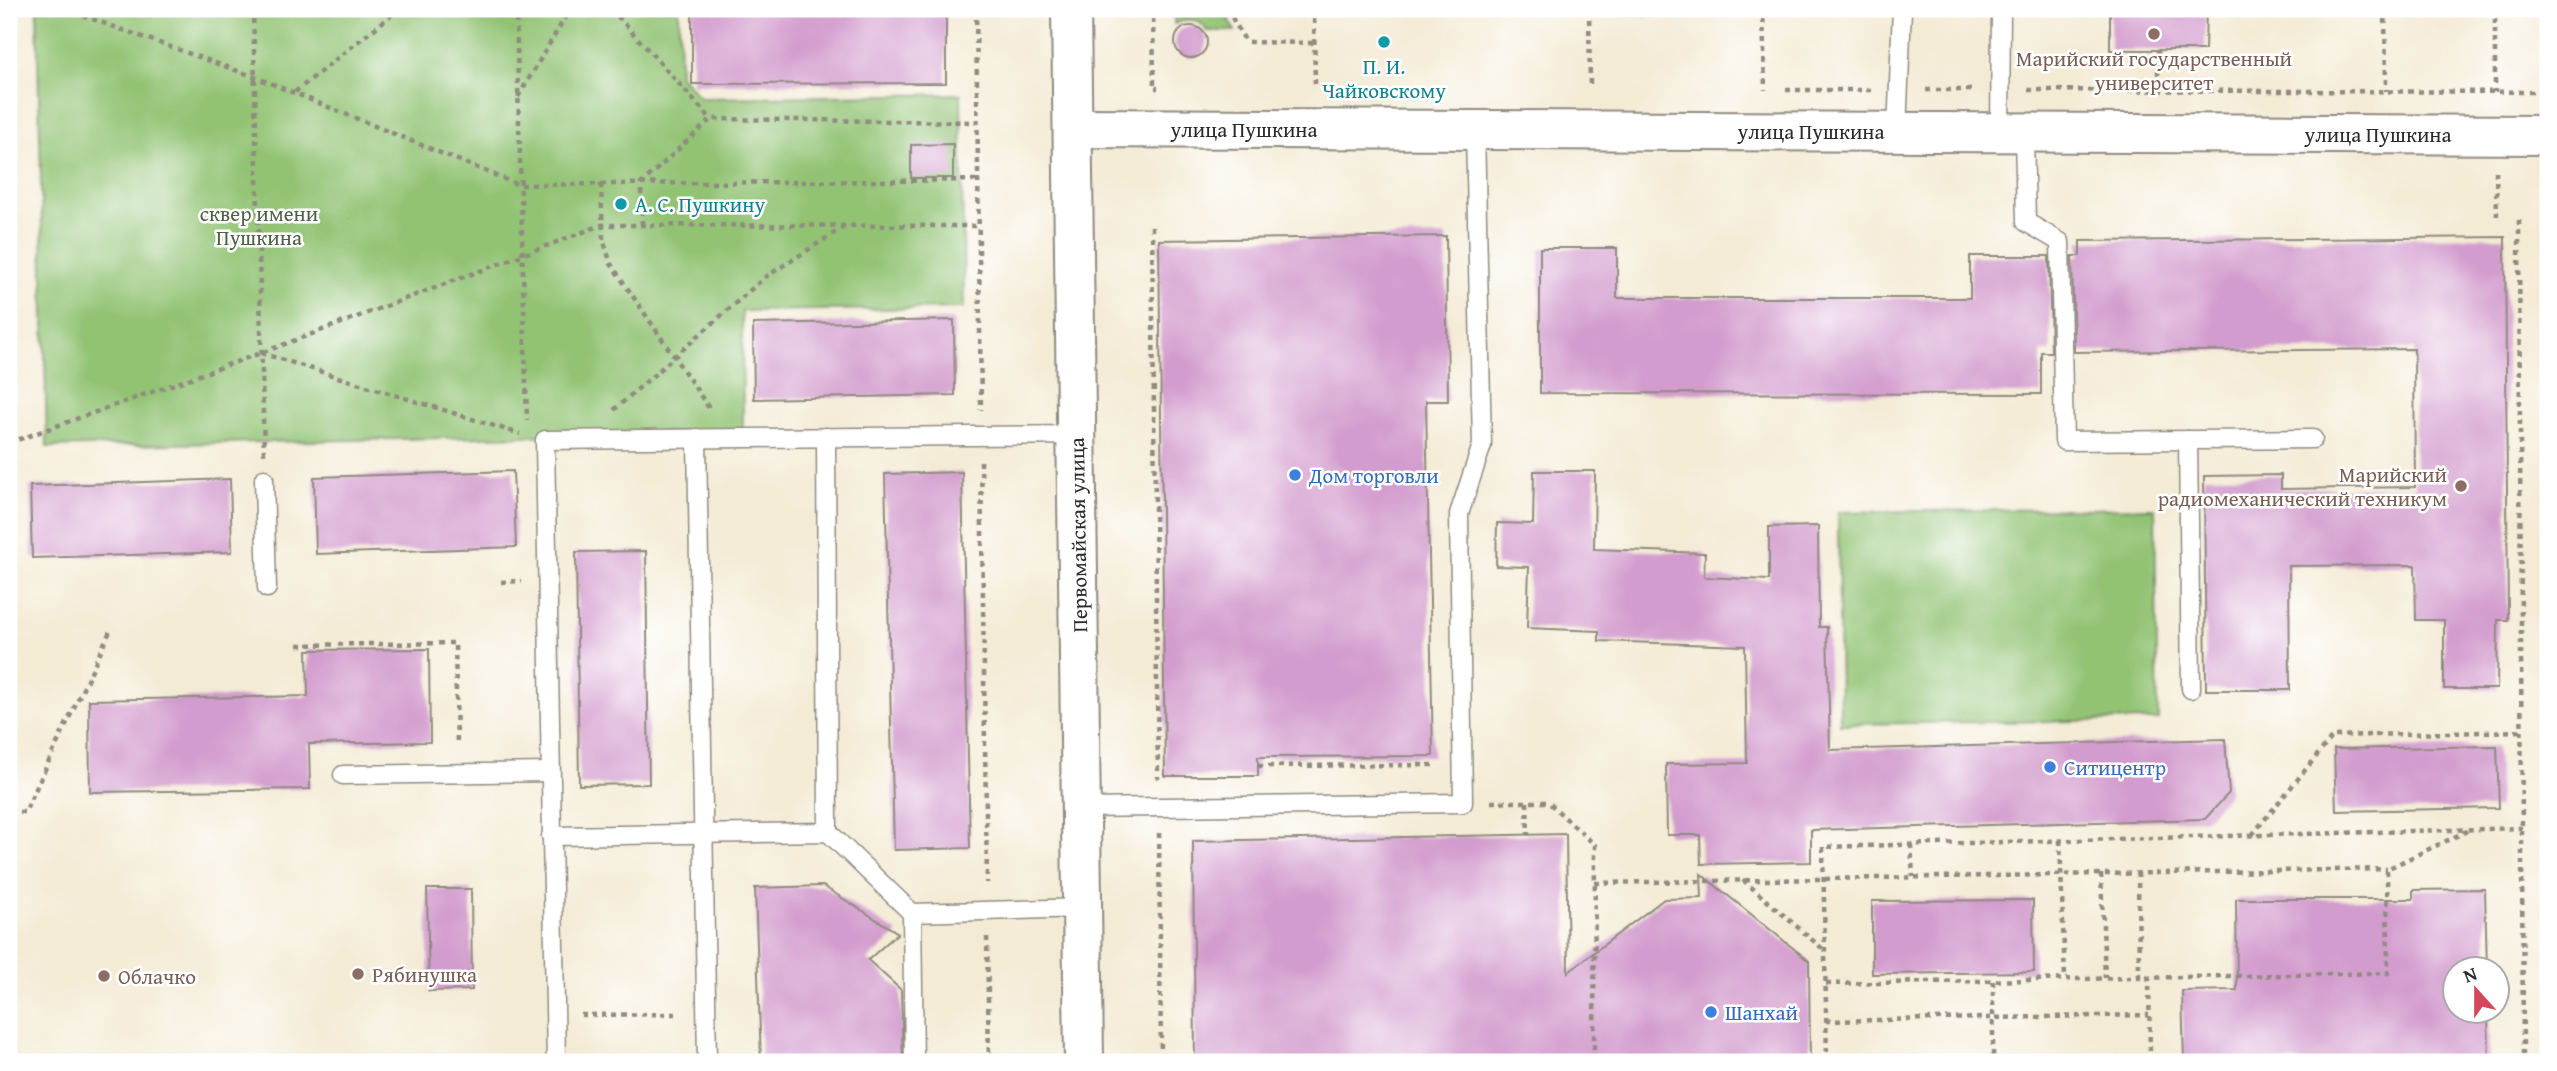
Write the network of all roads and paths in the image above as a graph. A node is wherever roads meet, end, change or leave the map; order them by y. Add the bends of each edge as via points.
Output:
1 (64, 9) edge
2 (253, 9) edge
3 (399, 9) edge
4 (516, 9) edge
5 (570, 9) edge
6 (611, 9) edge
7 (975, 9) edge
8 (1071, 9) edge
9 (1153, 9) edge
10 (1227, 9) edge
11 (1314, 9) edge
12 (1589, 9) edge
13 (1763, 9) edge
14 (1902, 9) edge
15 (2001, 9) edge
16 (2385, 9) edge
17 (2495, 9) edge
18 (1314, 43) junction
19 (2158, 50) dead end
20 (255, 77) junction
21 (1167, 88) dead end
22 (1328, 88) dead end
23 (1576, 89) dead end
24 (1590, 89) junction
25 (1603, 89) dead end
26 (1751, 90) dead end
27 (1765, 90) junction
28 (1898, 90) junction
29 (2001, 90) junction
30 (2158, 90) junction
31 (2386, 91) junction
32 (2495, 92) junction
33 (2548, 92) edge
34 (295, 93) junction
35 (517, 97) junction
36 (711, 119) junction
37 (977, 122) junction
38 (1073, 128) junction
39 (1475, 130) junction
40 (1897, 132) junction
41 (2012, 132) junction
42 (2548, 135) edge
43 (978, 180) junction
44 (601, 184) junction
45 (641, 184) junction
46 (519, 185) junction
47 (2519, 220) dead end
48 (602, 225) junction
49 (642, 226) junction
50 (846, 226) junction
51 (978, 226) junction
52 (1152, 226) dead end
53 (521, 255) junction
54 (261, 353) junction
55 (674, 357) junction
56 (1077, 435) junction
57 (981, 436) junction
58 (827, 437) junction
59 (536, 438) junction
60 (697, 438) junction
61 (729, 438) junction
62 (582, 439) junction
63 (2313, 439) dead end
64 (2188, 440) junction
65 (9, 443) edge
66 (264, 479) joint
67 (267, 589) dead end
68 (111, 629) dead end
69 (298, 645) dead end
70 (2191, 689) dead end
71 (2522, 731) junction
72 (1462, 765) junction
73 (1258, 766) dead end
74 (1158, 767) junction
75 (1165, 767) dead end
76 (550, 772) junction
77 (457, 774) junction
78 (343, 775) dead end
79 (1527, 802) junction
80 (1463, 803) junction
81 (1159, 807) junction
82 (1082, 808) junction
83 (9, 812) edge
84 (2522, 828) junction
85 (2470, 830) junction
86 (828, 832) junction
87 (704, 834) junction
88 (1528, 835) dead end
89 (551, 836) junction
90 (2252, 836) junction
91 (2060, 840) junction
92 (1911, 844) junction
93 (2387, 869) junction
94 (2138, 873) junction
95 (2062, 874) junction
96 (2101, 874) junction
97 (1913, 877) junction
98 (1823, 878) junction
99 (1742, 880) junction
100 (1595, 883) junction
101 (1083, 908) junction
102 (987, 911) junction
103 (912, 913) junction
104 (1825, 950) junction
105 (2105, 978) junction
106 (2139, 978) junction
107 (2149, 978) junction
108 (2065, 979) junction
109 (1993, 981) junction
110 (1826, 984) junction
111 (706, 1014) junction
112 (555, 1015) junction
113 (2150, 1015) junction
114 (1993, 1018) junction
115 (1826, 1021) junction
116 (1993, 1059) junction
117 (1828, 1061) edge
118 (2073, 1061) edge
119 (556, 1062) edge
120 (707, 1062) edge
121 (915, 1062) edge
122 (989, 1062) edge
123 (1084, 1062) edge
124 (1161, 1062) edge
125 (1594, 1062) edge
126 (2524, 1062) edge

1 - 20 path
2 - 20 path
3 - 34 path
4 - 35 path
5 - 35 path
6 - 36 path
7 - 37 path
8 - 38 street, Первомайская улица
9 - 21 path via 1154,88
10 - 18 path via 1246,42
11 - 18 path
12 - 24 path
13 - 27 path
14 - 28 lane
15 - 29 lane
16 - 31 path
17 - 32 path
18 - 22 path via 1315,88
19 - 30 path
20 - 34 path
20 - 54 path
23 - 24 path
24 - 25 path
26 - 27 path
27 - 28 path
28 - 29 path
28 - 40 lane
29 - 30 path
29 - 41 lane
30 - 31 path
31 - 32 path
32 - 33 path
34 - 46 path
35 - 46 path
36 - 37 path
36 - 45 path
37 - 43 path
38 - 39 street, улица Пушкина
38 - 56 street, Первомайская улица
39 - 40 street, улица Пушкина
39 - 72 lane via 1482,445 1459,514
40 - 41 street, улица Пушкина
41 - 42 street, улица Пушкина
41 - 64 lane via 2026,222 2060,242 2064,441
43 - 45 path
43 - 51 path
44 - 45 path
44 - 46 path
44 - 48 path
45 - 49 path
46 - 53 path
47 - 71 path
48 - 49 path
48 - 53 path
48 - 55 path via 606,252 618,276
49 - 50 path
50 - 51 path
50 - 55 path via 764,278
51 - 57 path
52 - 74 path
53 - 54 path
53 - 59 path
54 - 59 path
54 - 65 path
54 - 66 path
55 - 61 path
55 - 62 path
56 - 57 lane
56 - 82 street, Первомайская улица
57 - 58 lane
57 - 102 path
58 - 61 lane
58 - 86 lane
59 - 62 lane
59 - 76 lane
60 - 61 lane
60 - 62 lane
60 - 87 lane
63 - 64 lane
64 - 70 lane
66 - 67 lane
68 - 83 path via 24,812
69 - 77 path via 455,643
71 - 84 path
71 - 90 path via 2333,736
72 - 73 path
72 - 80 lane
74 - 75 path
74 - 81 path
76 - 77 lane
76 - 89 lane
77 - 78 lane
79 - 80 path
79 - 88 path
79 - 100 path via 1548,802 1595,845
80 - 81 lane
81 - 82 lane
81 - 124 path
82 - 101 street, Первомайская улица
84 - 85 path
84 - 126 path
85 - 90 path
85 - 93 path
86 - 87 lane
86 - 103 lane
87 - 89 lane
87 - 111 lane
89 - 112 lane
90 - 91 path
91 - 92 path
91 - 95 path
92 - 97 path
92 - 98 path via 1823,847
93 - 94 path
93 - 107 path via 2388,973
94 - 96 path
94 - 106 path
95 - 96 path
95 - 97 path
95 - 108 path
96 - 105 path
97 - 98 path
98 - 99 path
98 - 104 path
99 - 100 path
99 - 104 path
100 - 125 path
101 - 102 lane
101 - 123 street, Первомайская улица
102 - 103 lane
102 - 122 path
103 - 121 lane
104 - 110 path
105 - 106 path
105 - 108 path
106 - 107 path
107 - 113 path
108 - 109 path
109 - 110 path
109 - 114 path
110 - 115 path
111 - 112 path
111 - 120 lane
112 - 119 lane
113 - 114 path
113 - 118 path via 2150,1058
114 - 115 path
114 - 116 path
115 - 117 path
116 - 117 path
116 - 118 path

